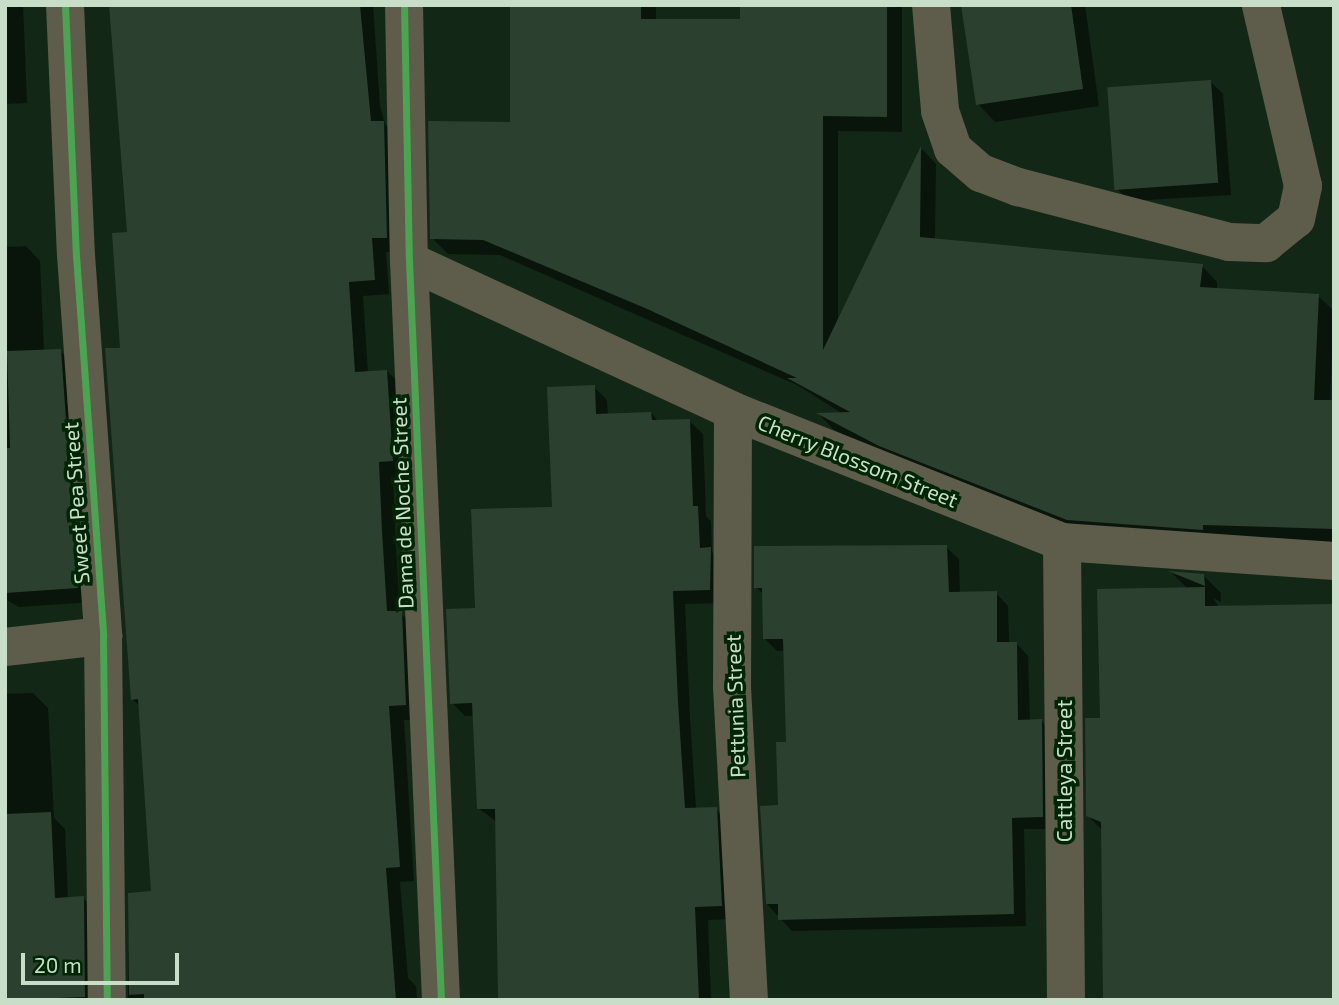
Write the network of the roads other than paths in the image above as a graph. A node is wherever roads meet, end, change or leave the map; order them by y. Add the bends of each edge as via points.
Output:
1 (65, 5) edge
2 (404, 5) edge
3 (931, 5) edge
4 (1261, 5) edge
5 (409, 261) junction
6 (733, 411) junction
7 (1062, 542) junction
8 (1334, 561) edge
9 (103, 636) junction
10 (5, 647) edge
11 (107, 1000) edge
12 (441, 1000) edge
13 (749, 1000) edge
14 (1066, 1000) edge

1 - 9 street, Sweet Pea Street via 76,255
2 - 5 street, Dama de Noche Street
3 - 4 street via 940,111 953,149 981,173 1018,187 1229,242 1266,243 1296,219 1303,186
5 - 6 street, Cherry Blossom Street
5 - 12 street, Dama de Noche Street
6 - 7 street, Cherry Blossom Street
6 - 13 street, Pettunia Street via 732,687
7 - 8 street, Cherry Blossom Street
7 - 14 street, Cattleya Street
9 - 10 street
9 - 11 street, Sweet Pea Street

